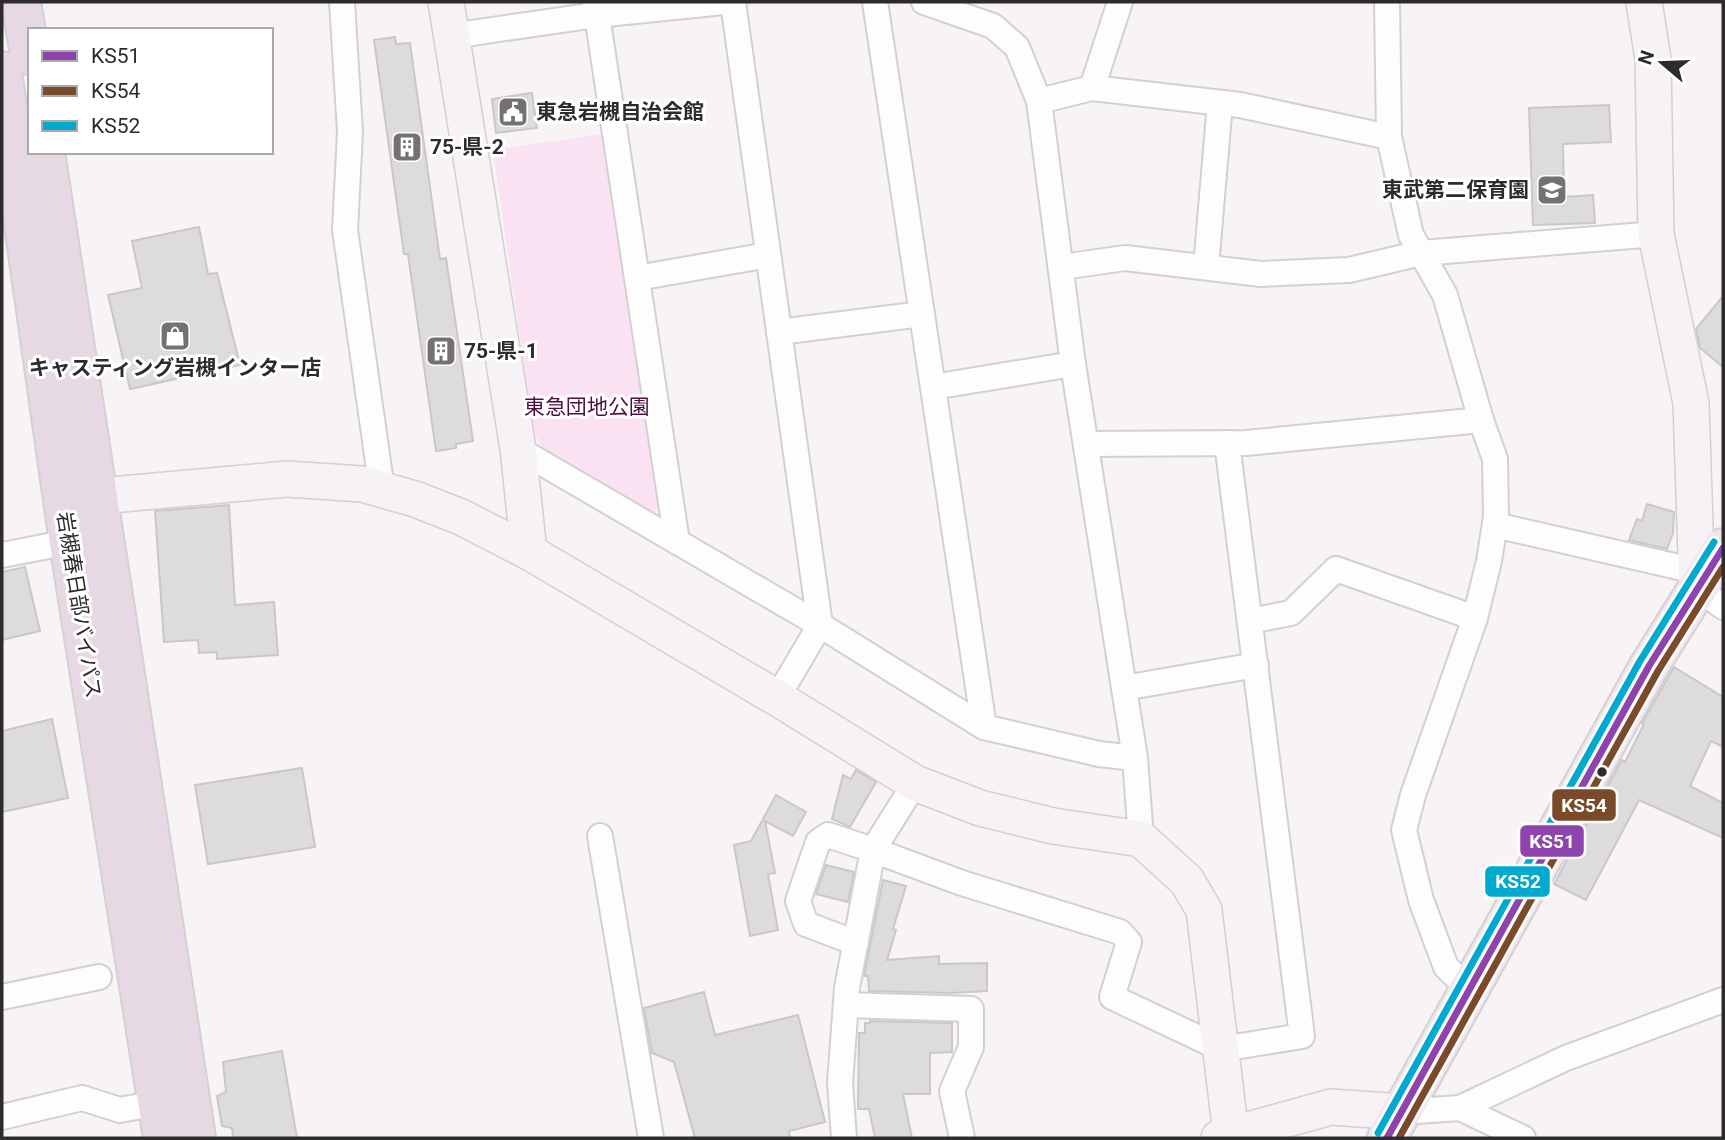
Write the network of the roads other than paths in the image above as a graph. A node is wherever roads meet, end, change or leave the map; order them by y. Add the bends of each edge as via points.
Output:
1 (21, 2) edge
2 (342, 2) edge
3 (446, 2) edge
4 (724, 2) edge
5 (733, 2) edge
6 (875, 2) edge
7 (923, 2) edge
8 (1120, 2) edge
9 (1387, 2) edge
10 (1644, 2) edge
11 (596, 8) edge
12 (451, 36) junction
13 (28, 43) edge
14 (2, 71) edge
15 (1092, 88) junction
16 (1039, 101) junction
17 (1220, 103) junction
18 (6, 125) edge
19 (1389, 137) junction
20 (45, 154) edge
21 (1656, 234) junction
22 (1421, 253) junction
23 (768, 255) junction
24 (1062, 267) junction
25 (1206, 268) junction
26 (637, 278) junction
27 (922, 314) junction
28 (779, 332) junction
29 (1073, 364) junction
30 (933, 387) junction
31 (1481, 420) junction
32 (1227, 443) junction
33 (1086, 444) junction
34 (518, 449) junction
35 (382, 489) junction
36 (100, 496) junction
37 (1495, 525) junction
38 (69, 542) junction
39 (677, 542) junction
40 (529, 552) junction
41 (2, 555) edge
42 (1710, 578) edge
43 (1475, 618) junction
44 (1250, 621) junction
45 (820, 625) junction
46 (1256, 665) junction
47 (1124, 688) junction
48 (777, 698) junction
49 (984, 727) junction
50 (1135, 758) junction
51 (915, 783) junction
52 (600, 836) dead end
53 (1141, 839) junction
54 (873, 850) junction
55 (856, 943) junction
56 (99, 977) dead end
57 (1469, 989) junction
58 (2, 997) edge
59 (1723, 1000) edge
60 (846, 1005) junction
61 (1222, 1049) junction
62 (1460, 1108) junction
63 (2, 1117) edge
64 (160, 1121) edge
65 (1395, 1125) edge
66 (1225, 1137) edge
67 (196, 1138) edge
68 (651, 1138) edge
69 (844, 1138) edge
70 (962, 1138) edge
71 (1523, 1138) edge

1 - 13 highway
2 - 35 street via 351,132 345,230
3 - 12 street
4 - 11 street
5 - 23 street
6 - 27 street
7 - 16 street via 993,26 1017,47
8 - 15 street
9 - 19 street
10 - 21 street via 1653,59
11 - 12 street
11 - 26 street
12 - 34 street
14 - 18 highway, 岩槻春日部バイパス
15 - 16 street
15 - 17 street
16 - 24 street
17 - 19 street
17 - 25 street
18 - 38 highway, 岩槻春日部バイパス
19 - 22 street via 1411,235
20 - 36 highway, 岩槻春日部バイパス
21 - 22 street
21 - 42 street via 1690,403
22 - 25 street via 1349,270 1261,274
22 - 31 street via 1445,295
23 - 26 street
23 - 28 street
24 - 25 street via 1125,258
24 - 29 street
26 - 39 street
27 - 28 street
27 - 30 street
28 - 45 street
29 - 30 street
29 - 33 street
30 - 49 street
31 - 32 street
31 - 37 street via 1495,459
32 - 33 street
32 - 44 street
33 - 47 street
34 - 39 street
34 - 40 street
35 - 36 street via 287,479
35 - 40 street via 461,517
36 - 67 highway, 岩槻春日部バイパス
37 - 42 street
37 - 43 street
38 - 41 street
38 - 64 highway, 岩槻春日部バイパス
39 - 45 street
40 - 48 street
42 - 57 main road via 1643,677
43 - 44 street via 1336,569 1291,612
43 - 57 street via 1404,830 1421,900 1446,967
44 - 46 street
45 - 48 street
45 - 49 street
46 - 47 street
46 - 61 street via 1302,1036
47 - 50 street
48 - 51 street
49 - 50 street
50 - 53 street
51 - 53 street via 980,808 1053,826
51 - 54 street
52 - 68 street
53 - 61 street via 1187,881 1204,910
54 - 55 street
54 - 55 street via 828,835 818,842 798,901 806,924
54 - 61 street via 1120,932 1129,942 1112,997
55 - 60 street
56 - 58 street
57 - 65 main road
59 - 62 street via 1566,1058
60 - 69 street via 840,1083
60 - 70 street via 971,1009 971,1046 952,1091
61 - 66 street
62 - 65 street
62 - 71 street
63 - 64 street via 82,1098
65 - 66 street via 1331,1107

